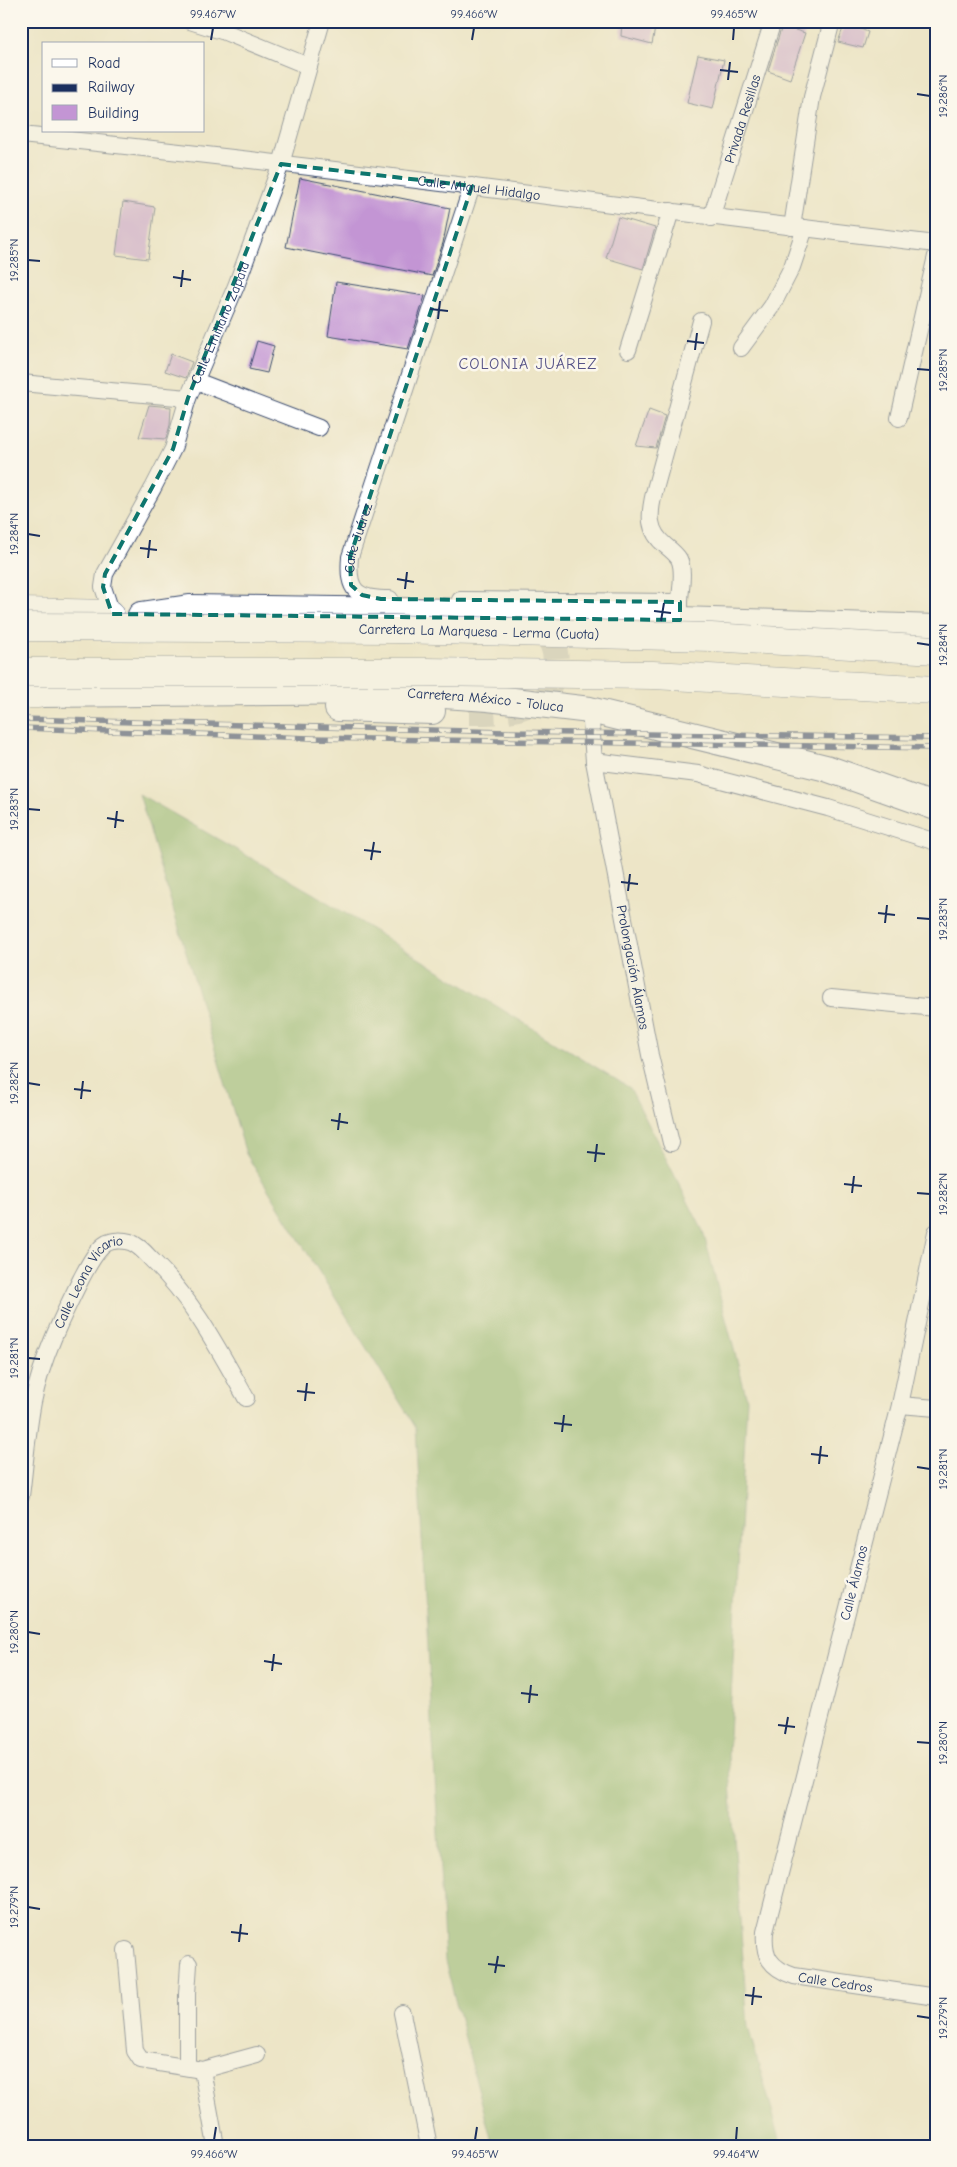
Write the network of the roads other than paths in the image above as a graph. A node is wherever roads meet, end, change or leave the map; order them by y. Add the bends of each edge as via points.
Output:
1 (190, 21) edge
2 (322, 21) edge
3 (773, 21) edge
4 (832, 21) edge
5 (226, 27) edge
6 (308, 66) junction
7 (21, 135) edge
8 (281, 164) junction
9 (472, 186) junction
10 (671, 211) junction
11 (711, 218) junction
12 (798, 228) junction
13 (936, 244) edge
14 (936, 256) edge
15 (701, 321) dead end
16 (741, 348) dead end
17 (628, 350) dead end
18 (196, 381) junction
19 (21, 384) edge
20 (188, 398) junction
21 (899, 418) dead end
22 (319, 428) dead end
23 (680, 611) junction
24 (21, 612) edge
25 (477, 612) dead end
26 (112, 614) junction
27 (141, 615) junction
28 (21, 627) edge
29 (936, 628) edge
30 (936, 650) edge
31 (21, 672) edge
32 (936, 690) edge
33 (30, 694) edge
34 (590, 710) junction
35 (469, 712) tunnel mouth
36 (594, 761) junction
37 (936, 807) edge
38 (936, 842) edge
39 (831, 998) dead end
40 (936, 1008) edge
41 (671, 1143) dead end
42 (936, 1232) edge
43 (246, 1398) dead end
44 (900, 1405) junction
45 (936, 1408) edge
46 (21, 1496) edge
47 (765, 1932) joint
48 (126, 1950) dead end
49 (189, 1964) dead end
50 (936, 1996) edge
51 (402, 2013) dead end
52 (257, 2056) dead end
53 (195, 2069) junction
54 (216, 2146) edge
55 (429, 2146) edge

1 - 5 street
2 - 6 street, Calle Emiliano Zapata
3 - 11 street, Privada Resillas
4 - 12 street via 812,97
5 - 6 street
6 - 8 street, Calle Emiliano Zapata
7 - 8 street, Calle Miguel Hidalgo
8 - 9 street, Calle Miguel Hidalgo
8 - 18 street, Calle Emiliano Zapata via 236,286
9 - 10 street, Calle Miguel Hidalgo
9 - 23 street, Calle Juárez via 350,557 351,585 362,595 381,599
10 - 11 street, Calle Miguel Hidalgo
10 - 17 street
11 - 12 street, Calle Miguel Hidalgo
12 - 13 street, Calle Miguel Hidalgo
12 - 16 street via 792,267 772,306
14 - 21 street
15 - 23 street via 650,515 653,532 682,566
18 - 20 street, Calle Emiliano Zapata
18 - 22 street
19 - 20 street
20 - 26 street, Calle Emiliano Zapata via 164,468 104,574 103,587
23 - 27 main road
23 - 29 main road
24 - 26 highway
25 - 27 main road via 189,608
26 - 27 highway
28 - 30 highway, Carretera La Marquesa - Lerma (Cuota), bridge via 395,629 711,637
31 - 32 highway, bridge via 653,675
33 - 34 main road, Carretera México - Toluca via 385,691 488,698
33 - 35 main road via 173,707
34 - 36 street, Prolongación Álamos
34 - 37 main road, Carretera México - Toluca via 826,768
36 - 38 street via 698,774 828,808
36 - 41 street, Prolongación Álamos via 650,1055
39 - 40 street
42 - 44 street, Calle Álamos
43 - 46 street, Calle Leona Vicario via 210,1334 162,1270 135,1244 128,1241 108,1243 88,1267 57,1325 43,1364 33,1402
44 - 45 street
44 - 47 street, Calle Álamos
47 - 50 street, Calle Cedros via 766,1954 781,1972
48 - 53 street via 137,2056 141,2060
49 - 53 street via 187,1994
51 - 55 street
52 - 53 street
53 - 54 street

